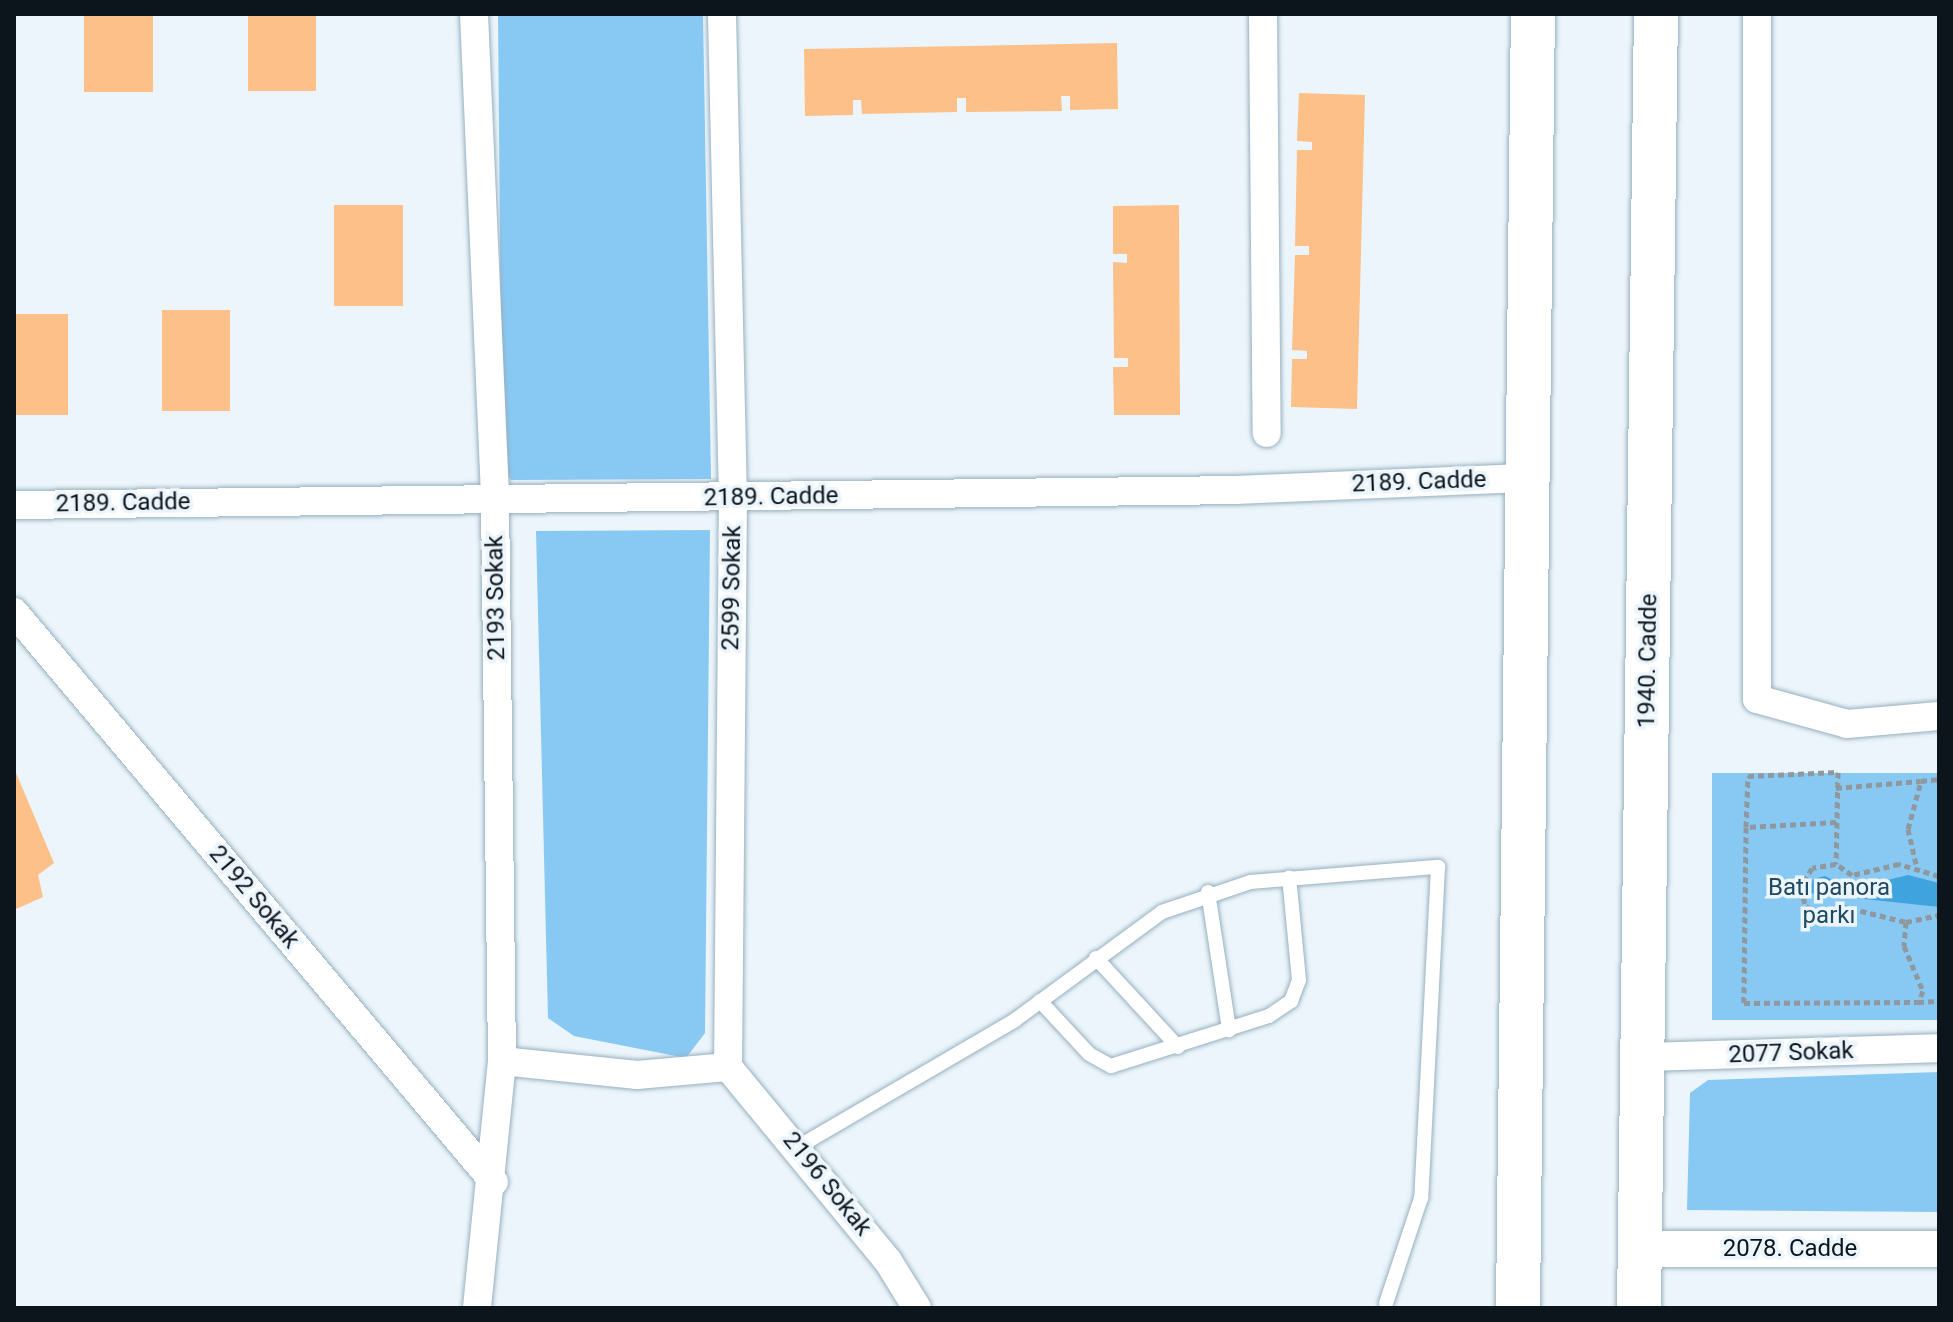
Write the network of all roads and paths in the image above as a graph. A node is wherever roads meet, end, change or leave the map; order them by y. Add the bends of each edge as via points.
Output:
1 (474, 14) edge
2 (722, 14) edge
3 (1263, 14) edge
4 (1533, 14) edge
5 (1656, 14) edge
6 (1757, 14) edge
7 (1267, 433) dead end
8 (1528, 478) junction
9 (495, 497) junction
10 (733, 498) junction
11 (14, 505) edge
12 (14, 612) edge
13 (1939, 716) edge
14 (1939, 779) edge
15 (1921, 781) junction
16 (1836, 788) junction
17 (1836, 822) junction
18 (1746, 827) junction
19 (1836, 864) junction
20 (1916, 864) junction
21 (1939, 876) edge
22 (1289, 877) junction
23 (1208, 892) junction
24 (1939, 915) edge
25 (1906, 922) junction
26 (1096, 958) junction
27 (1040, 1001) junction
28 (1939, 1001) edge
29 (1918, 1002) junction
30 (1229, 1030) junction
31 (1178, 1047) junction
32 (1939, 1048) edge
33 (1643, 1057) junction
34 (502, 1061) junction
35 (728, 1067) junction
36 (798, 1147) junction
37 (494, 1182) junction
38 (1640, 1249) junction
39 (1939, 1249) edge
40 (1386, 1303) dead end
41 (477, 1308) edge
42 (917, 1308) edge
43 (1518, 1308) edge
44 (1639, 1308) edge

1 - 9 street, 2193 Sokak
2 - 10 street, 2599 Sokak
3 - 7 street
4 - 8 main road
5 - 33 main road, 1940. Cadde
6 - 13 street via 1757,699 1847,724
8 - 10 street, 2189. Cadde
8 - 43 main road
9 - 10 street, 2189. Cadde
9 - 11 street, 2189. Cadde
9 - 34 street, 2193 Sokak
10 - 35 street, 2599 Sokak
12 - 37 street, 2192 Sokak
14 - 15 path
15 - 16 path
15 - 20 path via 1908,829
16 - 17 path
16 - 18 path via 1838,772 1748,776
16 - 19 path
17 - 18 path
17 - 19 path
18 - 29 path via 1744,1003
19 - 20 path via 1852,875
19 - 25 path via 1812,868 1800,888 1806,906 1822,915 1855,906
20 - 21 path
22 - 23 lane
22 - 30 lane via 1296,991 1281,1010
22 - 40 lane via 1438,867 1421,1198
23 - 26 lane via 1137,926
23 - 30 lane
24 - 25 path
25 - 29 path via 1904,946 1923,991
26 - 27 lane
26 - 31 lane
27 - 31 lane via 1099,1062 1122,1066
27 - 36 lane
28 - 29 path
30 - 31 lane
32 - 33 street, 2077 Sokak
33 - 38 main road, 1940. Cadde
34 - 35 street via 637,1075
34 - 37 street, 2193 Sokak
35 - 36 street, 2196 Sokak
36 - 42 street, 2196 Sokak
37 - 41 street, 2193 Sokak
38 - 39 street, 2078. Cadde
38 - 44 main road, 1940. Cadde

